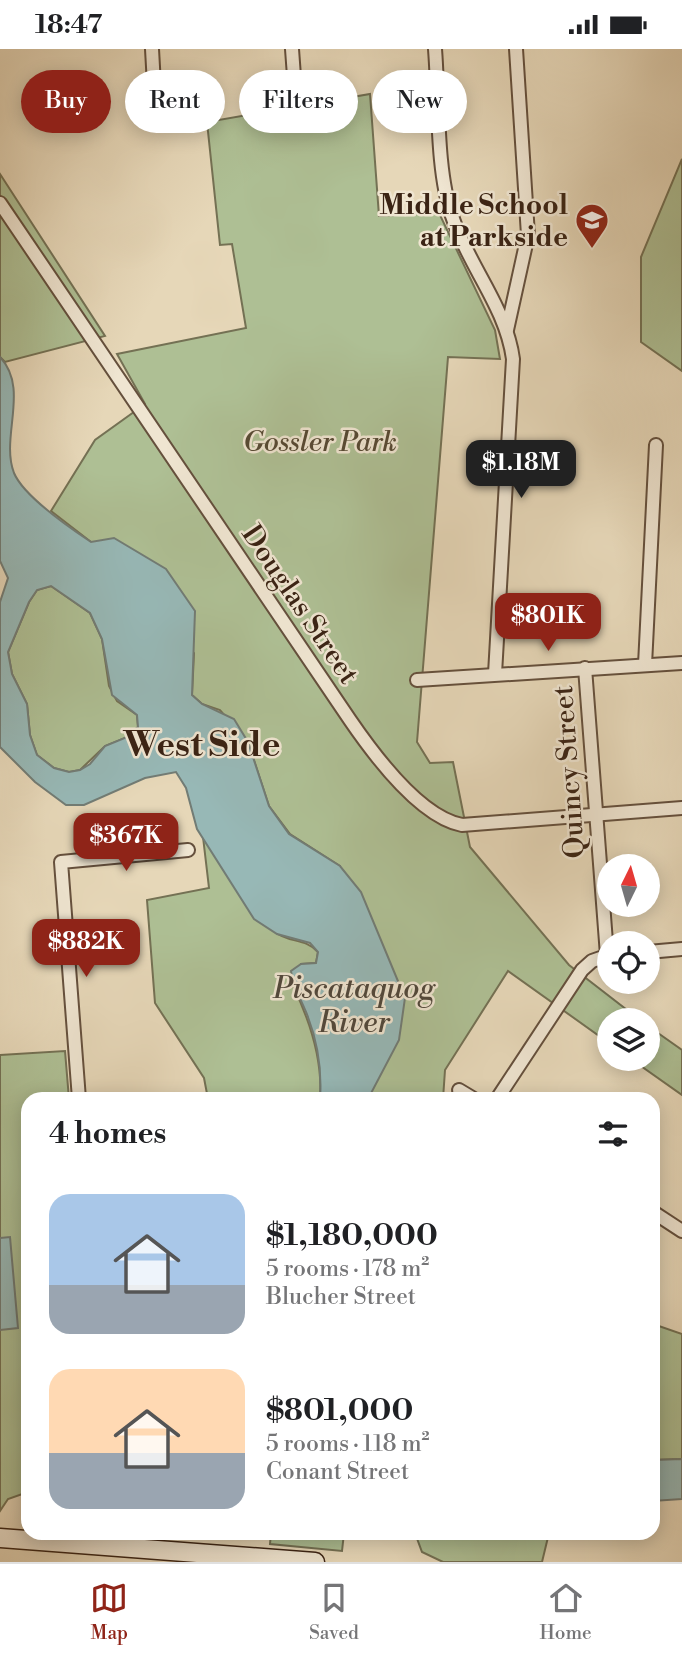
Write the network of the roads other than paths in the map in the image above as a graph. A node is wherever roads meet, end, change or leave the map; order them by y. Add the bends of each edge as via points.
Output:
1 (152, 49) edge
2 (292, 49) edge
3 (435, 49) edge
4 (516, 49) edge
5 (153, 70) edge
6 (294, 70) edge
7 (0, 203) edge
8 (507, 330) junction
9 (656, 445) dead end
10 (682, 663) edge
11 (645, 665) junction
12 (585, 668) junction
13 (495, 674) junction
14 (417, 680) dead end
15 (682, 808) edge
16 (596, 813) junction
17 (188, 850) dead end
18 (606, 931) edge
19 (682, 949) edge
20 (660, 951) edge
21 (597, 959) edge
22 (459, 1090) dead end
23 (78, 1092) edge
24 (462, 1092) edge
25 (502, 1092) edge
26 (660, 1217) edge
27 (682, 1231) edge
28 (0, 1538) edge
29 (21, 1538) edge
30 (112, 1540) edge
31 (159, 1556) edge
32 (305, 1562) edge

1 - 5 street
2 - 6 street
3 - 8 street via 450,213
4 - 8 street via 528,235
7 - 16 street, Douglas Street via 350,720 405,787 449,823 462,825
8 - 13 street via 513,359
9 - 11 street
10 - 11 street
11 - 12 street
12 - 13 street
12 - 16 street, Quincy Street
13 - 14 street
15 - 16 street, Douglas Street
16 - 18 street, Quincy Street
17 - 23 street via 61,862
19 - 20 street
21 - 25 street via 582,971
22 - 24 street
26 - 27 street
28 - 29 main road
30 - 31 main road
31 - 32 main road

